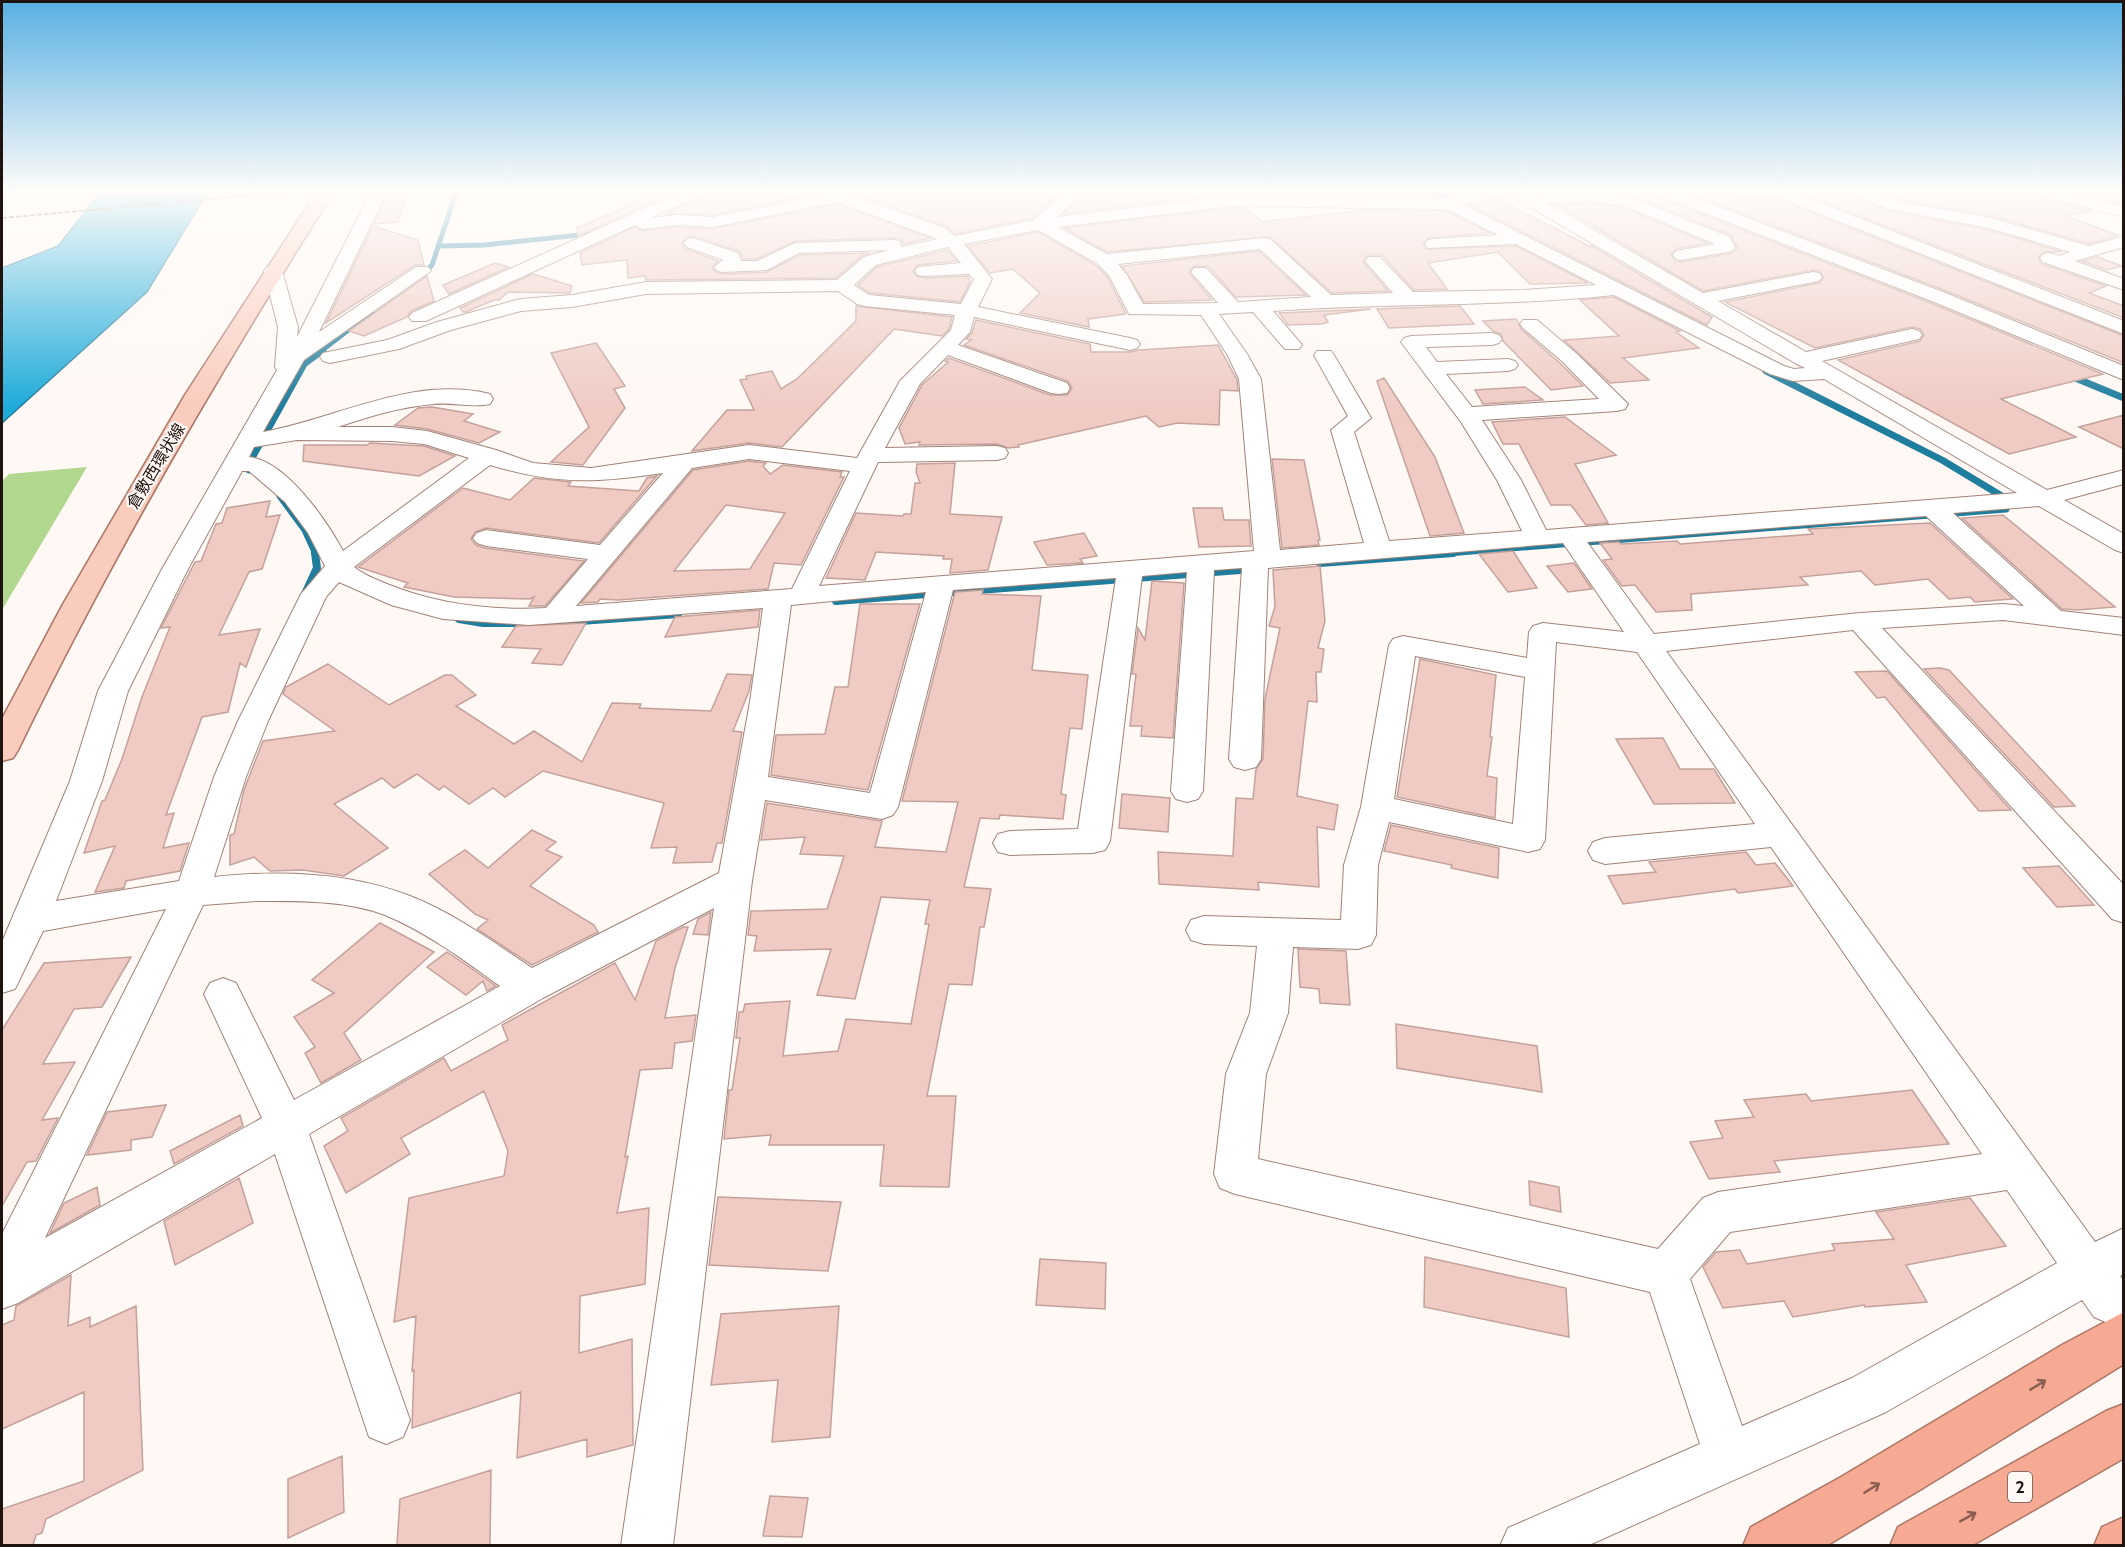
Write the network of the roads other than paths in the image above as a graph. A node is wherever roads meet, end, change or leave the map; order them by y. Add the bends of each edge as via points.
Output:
1 (279, 262) edge
2 (345, 262) edge
3 (541, 262) edge
4 (571, 262) edge
5 (733, 262) edge
6 (768, 262) edge
7 (869, 262) edge
8 (969, 262) edge
9 (1105, 262) edge
10 (1285, 262) edge
11 (1375, 262) edge
12 (1557, 262) edge
13 (1636, 262) edge
14 (1848, 262) edge
15 (1956, 262) edge
16 (2033, 262) edge
17 (2053, 262) edge
18 (733, 266) junction
19 (2041, 266) junction
20 (974, 268) junction
21 (273, 271) junction
22 (422, 271) dead end
23 (924, 271) dead end
24 (1200, 272) dead end
25 (686, 273) dead end
26 (1813, 277) dead end
27 (1999, 279) junction
28 (842, 285) junction
29 (2124, 285) edge
30 (1612, 290) junction
31 (1936, 296) junction
32 (1408, 298) junction
33 (1699, 299) junction
34 (572, 301) junction
35 (1326, 301) junction
36 (1258, 306) junction
37 (1233, 308) junction
38 (1206, 309) junction
39 (967, 310) junction
40 (1136, 310) junction
41 (1530, 324) dead end
42 (2124, 328) edge
43 (1912, 335) dead end
44 (1110, 339) junction
45 (1492, 339) dead end
46 (1131, 344) dead end
47 (1292, 345) dead end
48 (945, 347) junction
49 (1324, 355) dead end
50 (330, 357) junction
51 (1802, 359) junction
52 (1508, 365) dead end
53 (295, 367) junction
54 (1431, 368) junction
55 (1826, 373) junction
56 (2124, 374) edge
57 (1059, 388) dead end
58 (482, 399) dead end
59 (1466, 414) junction
60 (297, 433) junction
61 (251, 452) junction
62 (997, 453) dead end
63 (488, 455) junction
64 (868, 460) junction
65 (686, 461) junction
66 (2124, 477) edge
67 (2044, 498) junction
68 (1937, 513) junction
69 (486, 538) dead end
70 (1538, 538) junction
71 (1574, 542) junction
72 (2124, 545) edge
73 (1379, 551) junction
74 (606, 555) junction
75 (1258, 564) junction
76 (338, 567) junction
77 (1201, 570) junction
78 (1129, 575) junction
79 (939, 590) junction
80 (783, 601) junction
81 (553, 616) junction
82 (2052, 617) junction
83 (1860, 621) junction
84 (2124, 627) edge
85 (1648, 644) junction
86 (1540, 670) junction
87 (2, 750) edge
88 (1245, 759) dead end
89 (751, 786) junction
90 (1187, 791) dead end
91 (1377, 807) junction
92 (1781, 834) junction
93 (1010, 843) dead end
94 (1605, 851) dead end
95 (735, 881) junction
96 (183, 893) junction
97 (2124, 909) edge
98 (31, 919) junction
99 (1204, 930) dead end
100 (1276, 933) junction
101 (2, 978) edge
102 (530, 987) junction
103 (223, 994) dead end
104 (286, 1126) junction
105 (2017, 1169) junction
106 (1666, 1273) junction
107 (2, 1280) edge
108 (2, 1287) edge
109 (2111, 1289) edge
110 (386, 1420) dead end
111 (2124, 1429) edge
112 (1729, 1458) junction
113 (647, 1545) edge
114 (1526, 1545) edge
115 (1770, 1545) edge
116 (1917, 1545) edge

1 - 21 main road, 倉敷西環状線
2 - 53 street
3 - 50 street
4 - 34 street
5 - 18 street
6 - 18 street via 761,266
7 - 28 street
8 - 20 street
9 - 40 street via 1118,275
10 - 35 street
11 - 32 street
12 - 30 street
13 - 33 street
14 - 31 street
15 - 27 street
16 - 19 street
17 - 19 street
18 - 25 street
19 - 27 street
19 - 29 street
20 - 23 street
20 - 39 street via 983,279
21 - 53 street
21 - 87 main road, 倉敷西環状線 via 103,556
22 - 53 street
24 - 37 street
26 - 33 street
27 - 31 street
27 - 42 street
28 - 34 street via 646,288
28 - 39 street via 864,300
30 - 32 street
30 - 55 street via 1777,370 1793,375
31 - 56 street
32 - 35 street
33 - 51 street
34 - 50 street via 520,305 392,345
35 - 36 street
36 - 37 street
36 - 47 street
37 - 38 street
38 - 40 street
38 - 75 street via 1250,379
39 - 44 street
39 - 48 street via 960,332
40 - 44 street
41 - 59 street via 1617,404
43 - 51 street
44 - 46 street
45 - 54 street via 1411,342
48 - 57 street
48 - 64 street via 910,381
49 - 73 street via 1360,418 1342,430
50 - 53 street
51 - 55 street
52 - 54 street
53 - 61 street
54 - 59 street
55 - 67 street
58 - 60 street via 436,397 388,404
59 - 70 street via 1509,480
60 - 61 street
60 - 63 street via 427,438
61 - 76 street via 294,497 320,532
61 - 98 street via 175,569 113,691 86,781
62 - 64 street
63 - 65 street via 531,470 591,475
63 - 76 street
64 - 65 street via 749,452
64 - 80 street
65 - 74 street
66 - 67 street
67 - 68 street
67 - 72 street
68 - 71 street
68 - 82 street
69 - 74 street
70 - 71 street
70 - 73 street
71 - 85 street
73 - 75 street
74 - 81 street
75 - 77 street
75 - 88 street
76 - 81 street via 352,579 400,599 443,610
76 - 96 street via 314,594 253,721
77 - 78 street
77 - 90 street
78 - 79 street
78 - 93 street via 1093,841
79 - 80 street
79 - 89 street via 882,807
80 - 81 street
80 - 89 street
82 - 83 street via 2002,612
82 - 84 street
83 - 85 street
83 - 97 street
85 - 86 street via 1543,632
85 - 92 street
86 - 91 street via 1403,645
86 - 91 street via 1528,840
89 - 95 street
91 - 100 street via 1361,865 1358,935
92 - 94 street
92 - 105 street
95 - 102 street
95 - 113 street
96 - 98 street
96 - 102 street via 301,888 352,894 396,905 440,926
96 - 107 street
98 - 101 street
99 - 100 street
100 - 106 street via 1269,1012 1246,1074 1235,1174
102 - 104 street
103 - 104 street
104 - 108 street
104 - 110 street
105 - 106 street via 1718,1213
105 - 109 street
106 - 112 street
109 - 112 street via 2059,1289 1869,1395
115 -> 109 highway via 1823,1519 2037,1386
116 -> 111 highway, 2
112 - 114 street

